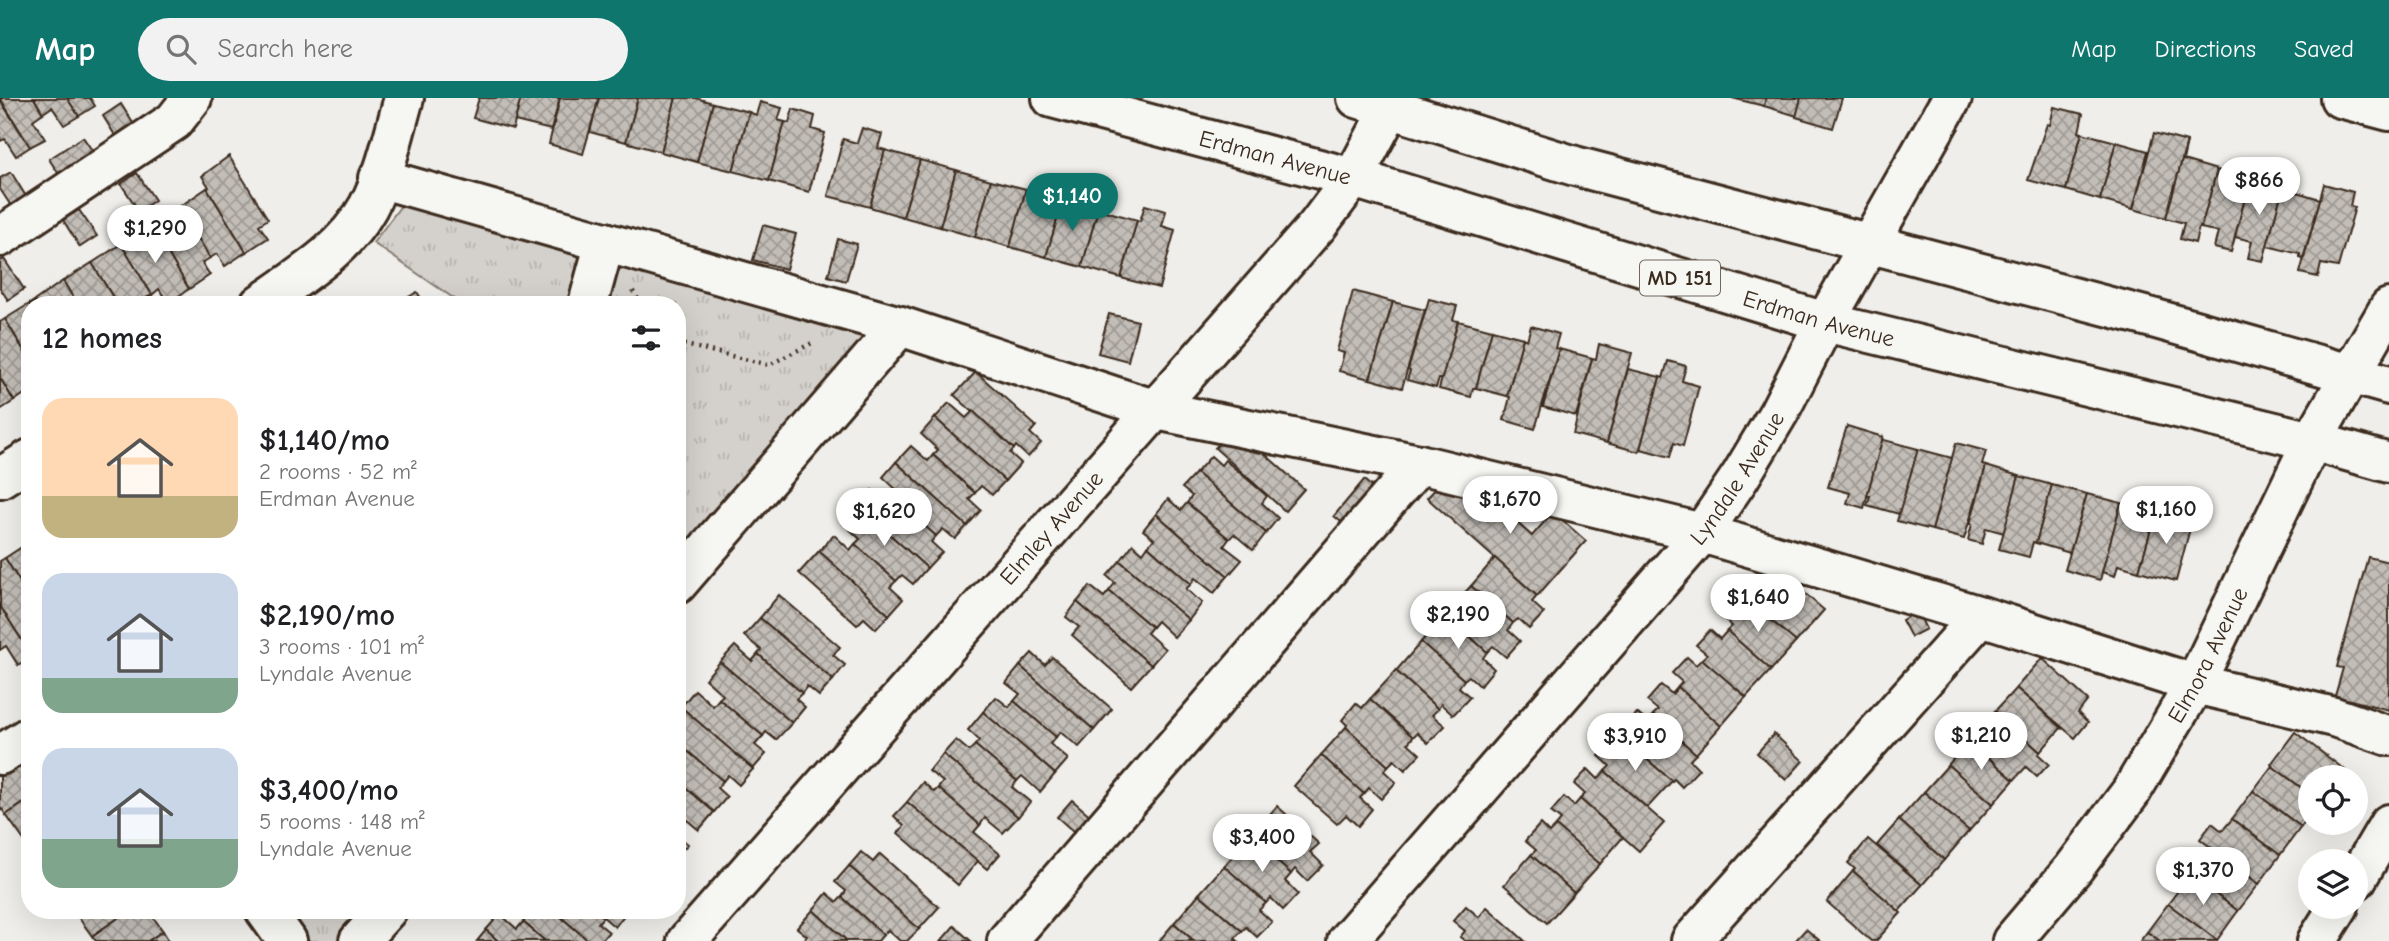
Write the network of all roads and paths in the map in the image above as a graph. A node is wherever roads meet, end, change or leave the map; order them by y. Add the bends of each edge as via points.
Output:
1 (192, 98) edge
2 (404, 98) edge
3 (1052, 98) edge
4 (1952, 98) edge
5 (2340, 98) edge
6 (1382, 101) edge
7 (2389, 111) edge
8 (379, 178) junction
9 (1353, 178) junction
10 (0, 237) edge
11 (605, 242) junction
12 (1870, 243) junction
13 (271, 296) edge
14 (591, 296) edge
15 (2389, 308) edge
16 (862, 315) junction
17 (1825, 322) junction
18 (900, 326) junction
19 (686, 345) edge
20 (2351, 375) junction
21 (2389, 385) edge
22 (1156, 410) junction
23 (2312, 441) junction
24 (2389, 463) edge
25 (1419, 464) junction
26 (21, 465) edge
27 (0, 478) edge
28 (1702, 533) junction
29 (686, 574) edge
30 (1981, 617) junction
31 (2195, 684) junction
32 (2389, 736) edge
33 (21, 742) edge
34 (0, 755) edge
35 (2389, 824) edge
36 (2368, 860) edge
37 (271, 919) edge
38 (379, 919) edge
39 (2331, 919) edge
40 (287, 941) edge
41 (359, 941) edge
42 (687, 941) edge
43 (1007, 941) edge
44 (1347, 941) edge
45 (1691, 941) edge
46 (2012, 941) edge
47 (2317, 941) edge

1 - 10 street via 174,121
2 - 8 street
3 - 9 street, Erdman Avenue / MD 151
4 - 12 street, Lyndale Avenue
5 - 7 street
6 - 9 street, Elmley Avenue
6 - 12 street via 1575,166
8 - 11 street
8 - 13 street via 369,205 347,236
9 - 17 street, Erdman Avenue / MD 151
9 - 22 street, Elmley Avenue via 1317,226
11 - 14 street
11 - 16 street
12 - 17 street, Lyndale Avenue
12 - 20 street
15 - 20 street, Elmora Avenue
16 - 18 street
16 - 19 path via 769,365
17 - 23 street, Erdman Avenue / MD 151
17 - 28 street, Lyndale Avenue via 1773,423
18 - 22 street
18 - 29 street
20 - 21 street
20 - 23 street, Elmora Avenue
22 - 25 street
22 - 42 street, Elmley Avenue
23 - 24 street, Erdman Avenue / MD 151
23 - 31 street, Elmora Avenue
25 - 28 street
25 - 43 street
26 - 27 street
28 - 30 street
28 - 44 street, Lyndale Avenue
30 - 31 street
30 - 45 street
31 - 32 street via 2334,717
31 - 46 street, Elmora Avenue via 2130,792
33 - 34 street
35 - 36 street
37 - 40 street
38 - 41 street
39 - 47 street

